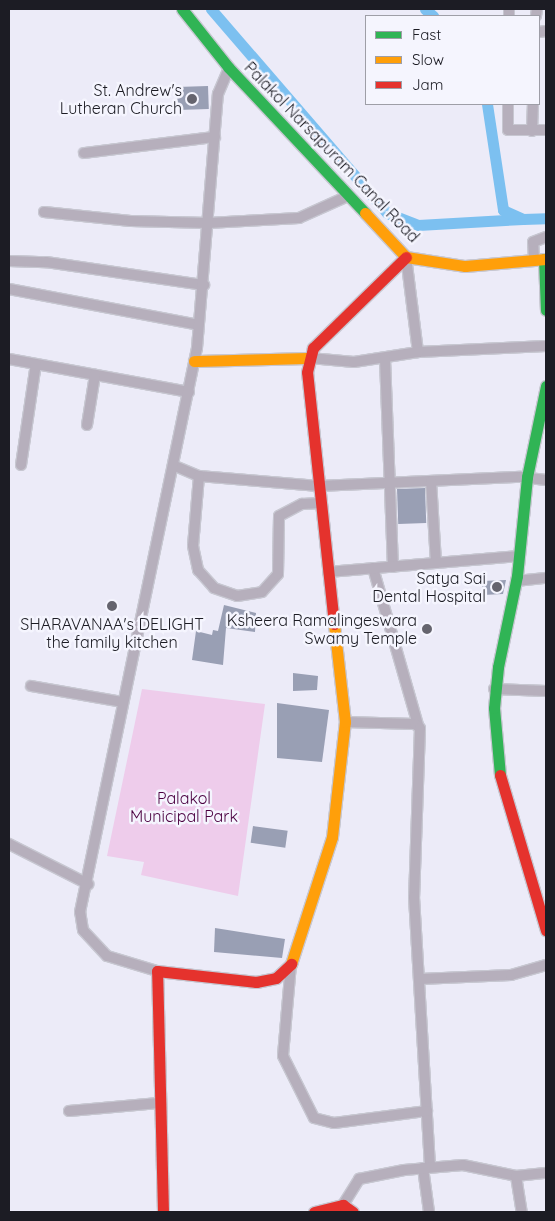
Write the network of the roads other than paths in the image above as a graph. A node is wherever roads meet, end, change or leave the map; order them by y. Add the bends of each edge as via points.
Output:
1 (182, 9) edge
2 (229, 68) junction
3 (508, 105) edge
4 (533, 105) edge
5 (546, 130) edge
6 (532, 131) junction
7 (215, 137) junction
8 (84, 153) dead end
9 (348, 196) junction
10 (44, 212) dead end
11 (208, 223) junction
12 (546, 236) edge
13 (406, 257) junction
14 (541, 259) edge
15 (9, 261) edge
16 (204, 285) junction
17 (9, 289) edge
18 (546, 310) edge
19 (200, 325) junction
20 (546, 346) edge
21 (418, 352) junction
22 (310, 358) junction
23 (9, 359) edge
24 (385, 359) junction
25 (194, 362) junction
26 (36, 364) junction
27 (95, 375) junction
28 (546, 386) edge
29 (189, 392) junction
30 (87, 424) dead end
31 (21, 465) dead end
32 (175, 466) junction
33 (199, 476) junction
34 (527, 477) junction
35 (546, 480) edge
36 (431, 481) junction
37 (391, 482) junction
38 (319, 486) junction
39 (321, 503) junction
40 (519, 556) junction
41 (436, 563) junction
42 (393, 567) junction
43 (373, 568) junction
44 (328, 572) junction
45 (546, 578) edge
46 (516, 581) junction
47 (32, 686) dead end
48 (494, 689) junction
49 (546, 691) edge
50 (123, 702) junction
51 (345, 722) junction
52 (418, 725) junction
53 (9, 844) edge
54 (88, 884) junction
55 (543, 906) edge
56 (546, 930) edge
57 (291, 964) junction
58 (546, 965) edge
59 (156, 971) junction
60 (420, 979) junction
61 (159, 1103) junction
62 (69, 1111) dead end
63 (427, 1111) junction
64 (427, 1168) junction
65 (546, 1173) edge
66 (516, 1176) junction
67 (348, 1209) edge
68 (163, 1212) edge
69 (314, 1212) edge
70 (429, 1212) edge
71 (522, 1212) edge

1 - 2 street, Palakol Narsapuram Canal Road
2 - 7 street via 218,94
2 - 9 street, Palakol Narsapuram Canal Road
3 - 6 street via 508,130
4 - 6 street
5 - 6 street
7 - 8 street
7 - 11 street
9 - 11 street via 299,218
9 - 13 street, Palakol Narsapuram Canal Road
10 - 11 street via 131,221
11 - 16 street
12 - 14 street via 533,242
13 - 14 street, Palakol Narsapuram Canal Road via 465,266
13 - 21 street
13 - 22 street via 313,348
14 - 18 street
15 - 16 street via 46,262
16 - 19 street
17 - 19 street
19 - 25 street
20 - 21 street
21 - 24 street
22 - 24 street
22 - 25 street
22 - 38 street via 307,372
23 - 26 street
24 - 37 street
25 - 29 street
26 - 27 street
26 - 31 street
27 - 29 street
27 - 30 street
28 - 34 street
29 - 32 street
32 - 33 street
32 - 50 street via 142,600
33 - 38 street
33 - 39 street via 193,546 198,570 214,588 237,596 262,592 278,574 279,516 302,504
34 - 35 street
34 - 36 street
34 - 40 street
36 - 37 street
36 - 41 street
37 - 38 street
37 - 42 street
38 - 39 street
39 - 44 street
40 - 41 street
40 - 46 street
41 - 42 street
42 - 43 street
43 - 44 street
43 - 52 street
44 - 51 street
45 - 46 street
46 - 48 street
47 - 50 street
48 - 49 street
48 - 55 street via 497,764
50 - 54 street
51 - 52 street
51 - 57 street via 332,838
52 - 60 street via 422,744 414,897
53 - 54 street
54 - 59 street via 80,912 83,930 108,956
55 - 56 street
57 - 59 street via 276,978 256,982
57 - 63 street via 283,1056 314,1118 334,1123
58 - 60 street via 511,975
59 - 61 street
60 - 63 street
61 - 62 street
61 - 68 street
63 - 64 street
64 - 66 street via 485,1167
64 - 67 street via 359,1180
64 - 70 street
65 - 66 street
66 - 71 street
67 - 69 street

